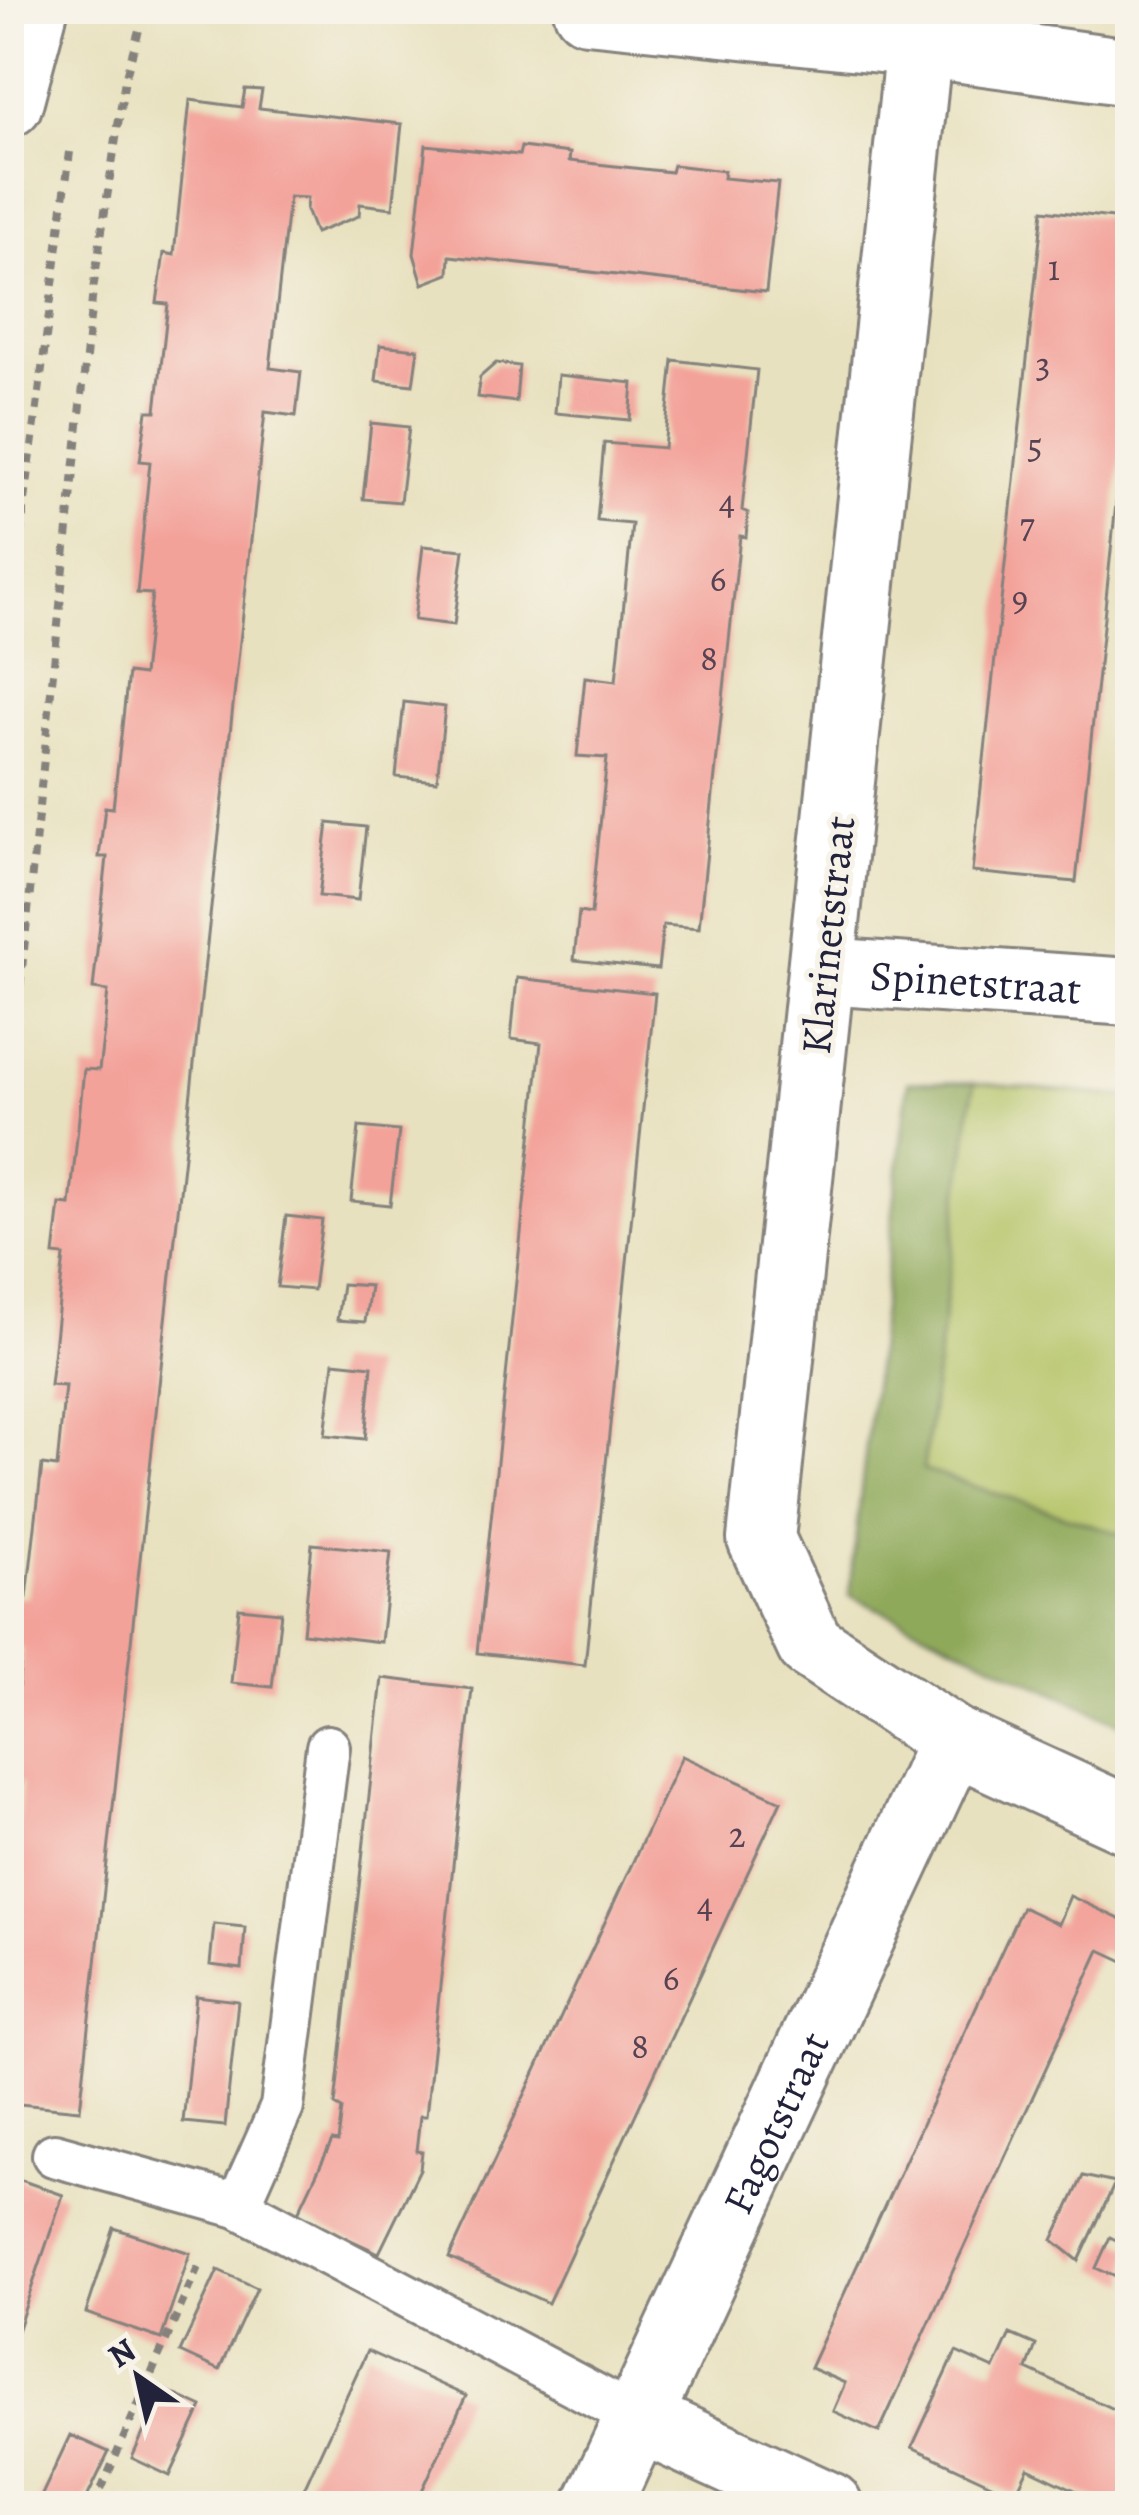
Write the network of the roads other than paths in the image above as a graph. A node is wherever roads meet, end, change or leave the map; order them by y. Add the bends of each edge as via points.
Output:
1 (34, 9) edge
2 (587, 9) edge
3 (919, 43) junction
4 (1130, 72) edge
5 (9, 103) edge
6 (823, 970) junction
7 (1130, 992) edge
8 (953, 1740) junction
9 (328, 1747) dead end
10 (1130, 1821) edge
11 (54, 2155) dead end
12 (232, 2205) junction
13 (638, 2418) junction
14 (597, 2506) edge
15 (830, 2506) edge

1 - 5 street
2 - 3 street
3 - 4 street
3 - 6 street, Klarinetstraat
6 - 7 street, Spinetstraat
6 - 8 street, Klarinetstraat via 761,1539 811,1645
8 - 10 street, Klarinetstraat
8 - 13 street, Fagotstraat
9 - 12 lane via 282,2107
11 - 12 lane
12 - 13 lane
13 - 14 street, Fagotstraat
13 - 15 street

